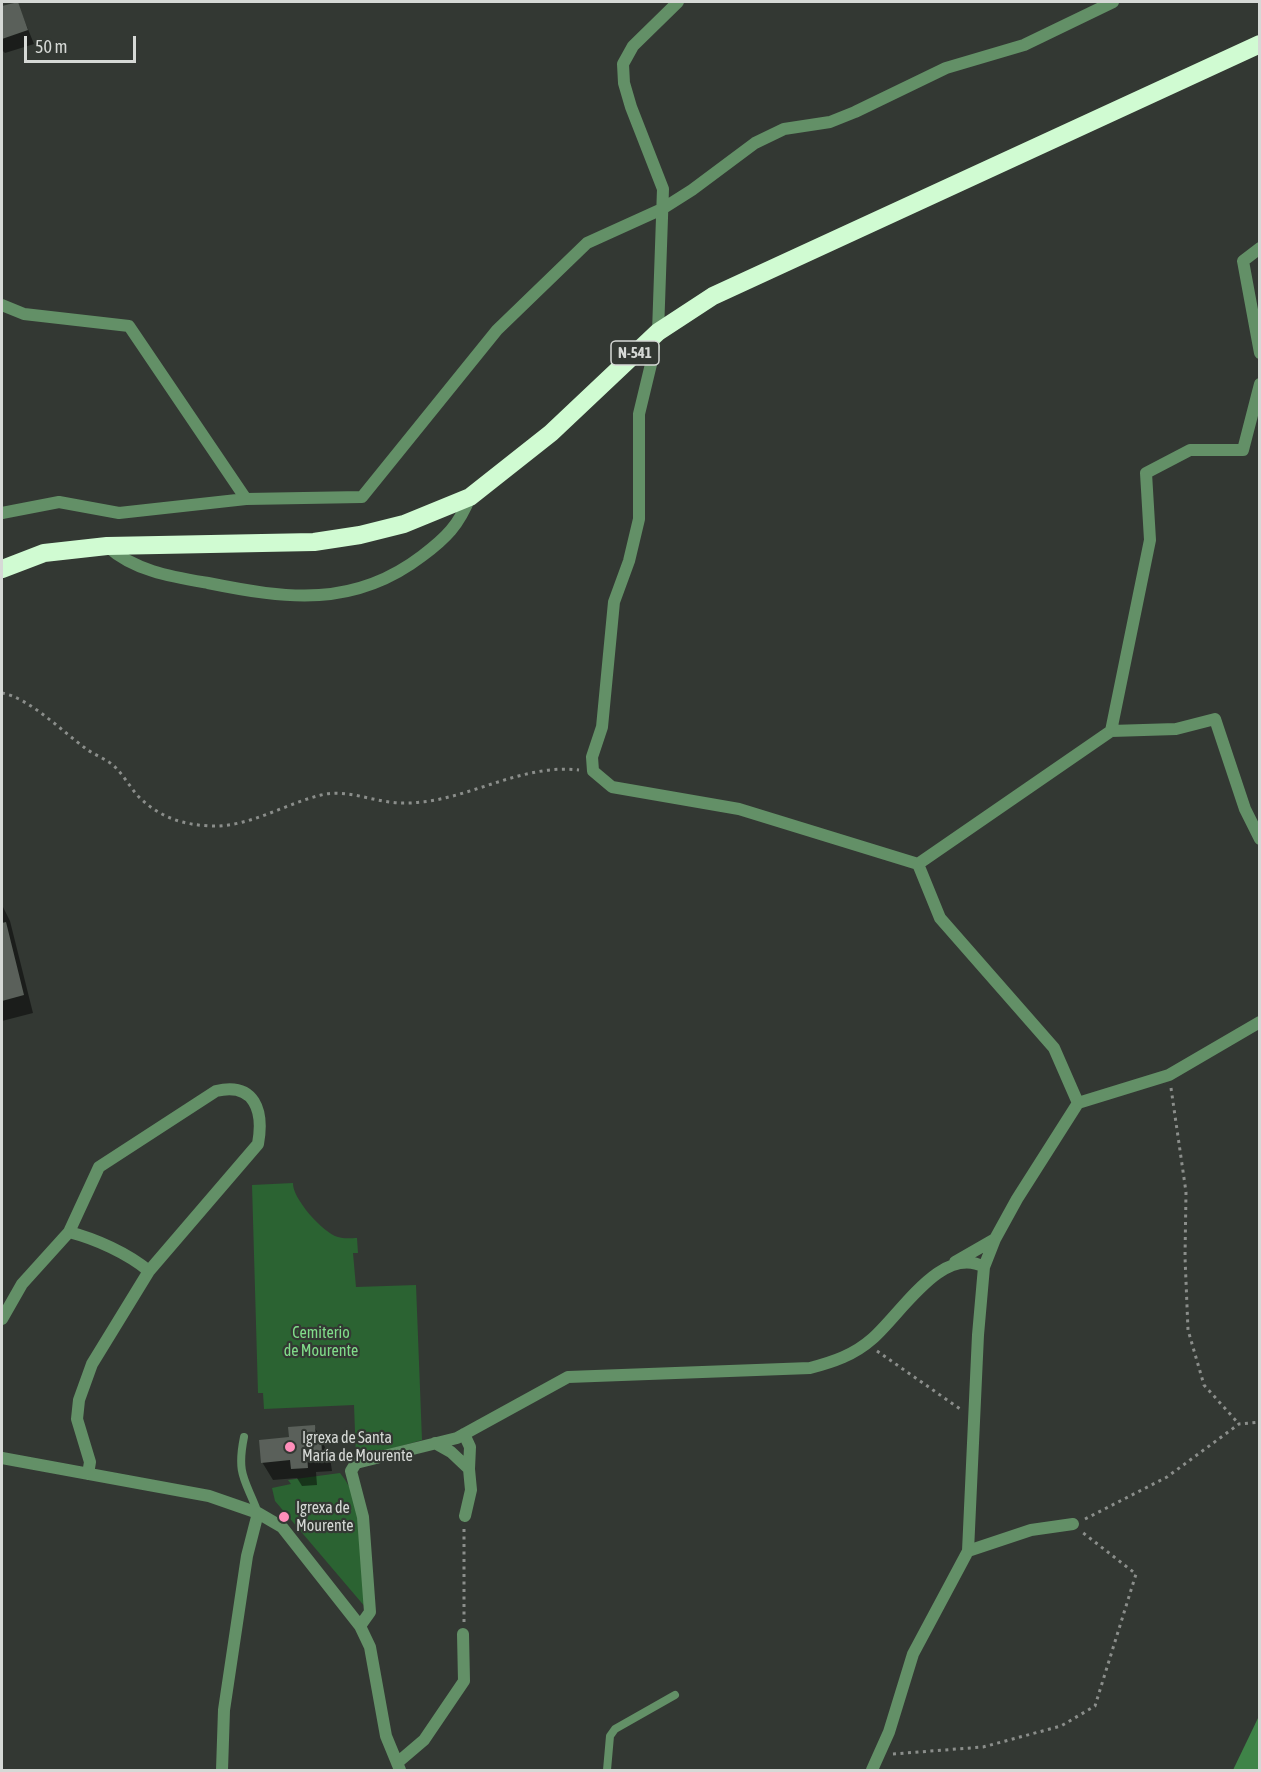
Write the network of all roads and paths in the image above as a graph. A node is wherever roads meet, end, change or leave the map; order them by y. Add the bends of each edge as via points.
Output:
1 (678, 2) edge
2 (1113, 2) edge
3 (1260, 44) edge
4 (662, 209) junction
5 (1260, 248) edge
6 (2, 305) edge
7 (654, 335) junction
8 (1260, 353) edge
9 (1260, 384) edge
10 (470, 497) junction
11 (246, 500) junction
12 (2, 513) edge
13 (107, 546) junction
14 (2, 569) edge
15 (2, 693) edge
16 (1111, 731) junction
17 (593, 771) junction
18 (1260, 839) edge
19 (918, 864) junction
20 (1260, 1022) edge
21 (1169, 1075) junction
22 (1078, 1103) junction
23 (69, 1232) junction
24 (995, 1239) junction
25 (945, 1267) junction
26 (984, 1267) junction
27 (149, 1271) junction
28 (2, 1319) edge
29 (867, 1343) junction
30 (974, 1419) junction
31 (1260, 1422) edge
32 (1239, 1424) junction
33 (464, 1434) junction
34 (244, 1437) dead end
35 (435, 1443) junction
36 (2, 1458) edge
37 (469, 1469) junction
38 (88, 1474) junction
39 (258, 1514) junction
40 (465, 1516) joint
41 (1073, 1524) junction
42 (968, 1551) junction
43 (360, 1626) junction
44 (464, 1634) joint
45 (675, 1695) dead end
46 (879, 1755) junction
47 (398, 1767) edge
48 (222, 1770) edge
49 (607, 1770) edge
50 (872, 1770) edge

1 - 4 street via 633,46 623,64 630,107 663,189
2 - 4 street via 1024,45 946,68 830,122 784,129 755,143
3 - 7 highway, N-541 via 802,253 714,296
4 - 7 street
4 - 11 street via 587,243 497,330 362,498
5 - 8 street via 1243,261
6 - 11 street via 24,314 129,326
7 - 10 highway, N-541 via 551,433
7 - 17 street via 639,414 639,519 614,602 602,728 592,757
9 - 16 street via 1243,450 1190,450 1146,473 1150,540
10 - 13 highway, N-541 via 404,524 337,539
10 - 13 street via 460,522 407,568 364,589 313,596 255,592 174,577 123,560
11 - 12 street via 119,513 59,502
13 - 14 highway, N-541 via 44,553
15 - 17 path via 30,707 115,767 138,795 166,818 212,826 236,824 340,791 369,800 406,803 442,798 540,771
16 - 18 street via 1176,729 1215,719 1245,809
16 - 19 street
17 - 19 street via 612,787 739,809
19 - 22 street via 940,918 1054,1048
20 - 21 street
21 - 22 street
21 - 32 path via 1186,1192 1188,1330 1204,1385
22 - 24 street
23 - 27 street
23 - 27 street via 99,1167 216,1091 242,1091 252,1098 259,1111 258,1144
23 - 28 street via 22,1284
24 - 25 street
24 - 26 street
25 - 26 street via 960,1261
25 - 29 street
26 - 30 street
27 - 38 street via 84,1383 77,1419 90,1462
29 - 30 path
29 - 33 street via 850,1355 810,1368 568,1377
30 - 42 street
31 - 32 path
32 - 41 path via 1167,1477
33 - 35 street
33 - 37 street via 470,1447
34 - 39 lane via 240,1470
35 - 37 street
35 - 43 street via 352,1466 363,1517 370,1612
36 - 38 street
37 - 40 street via 471,1490
38 - 39 street via 209,1496
39 - 43 street via 282,1527
39 - 48 street via 247,1556 224,1710
40 - 44 path
41 - 42 street via 1031,1530
41 - 46 path via 1136,1574 1095,1706 1061,1726 983,1747
42 - 46 street via 914,1654
43 - 47 street via 370,1647 386,1736
44 - 47 street via 464,1681 424,1740
45 - 49 lane via 615,1729 610,1736
46 - 50 street

